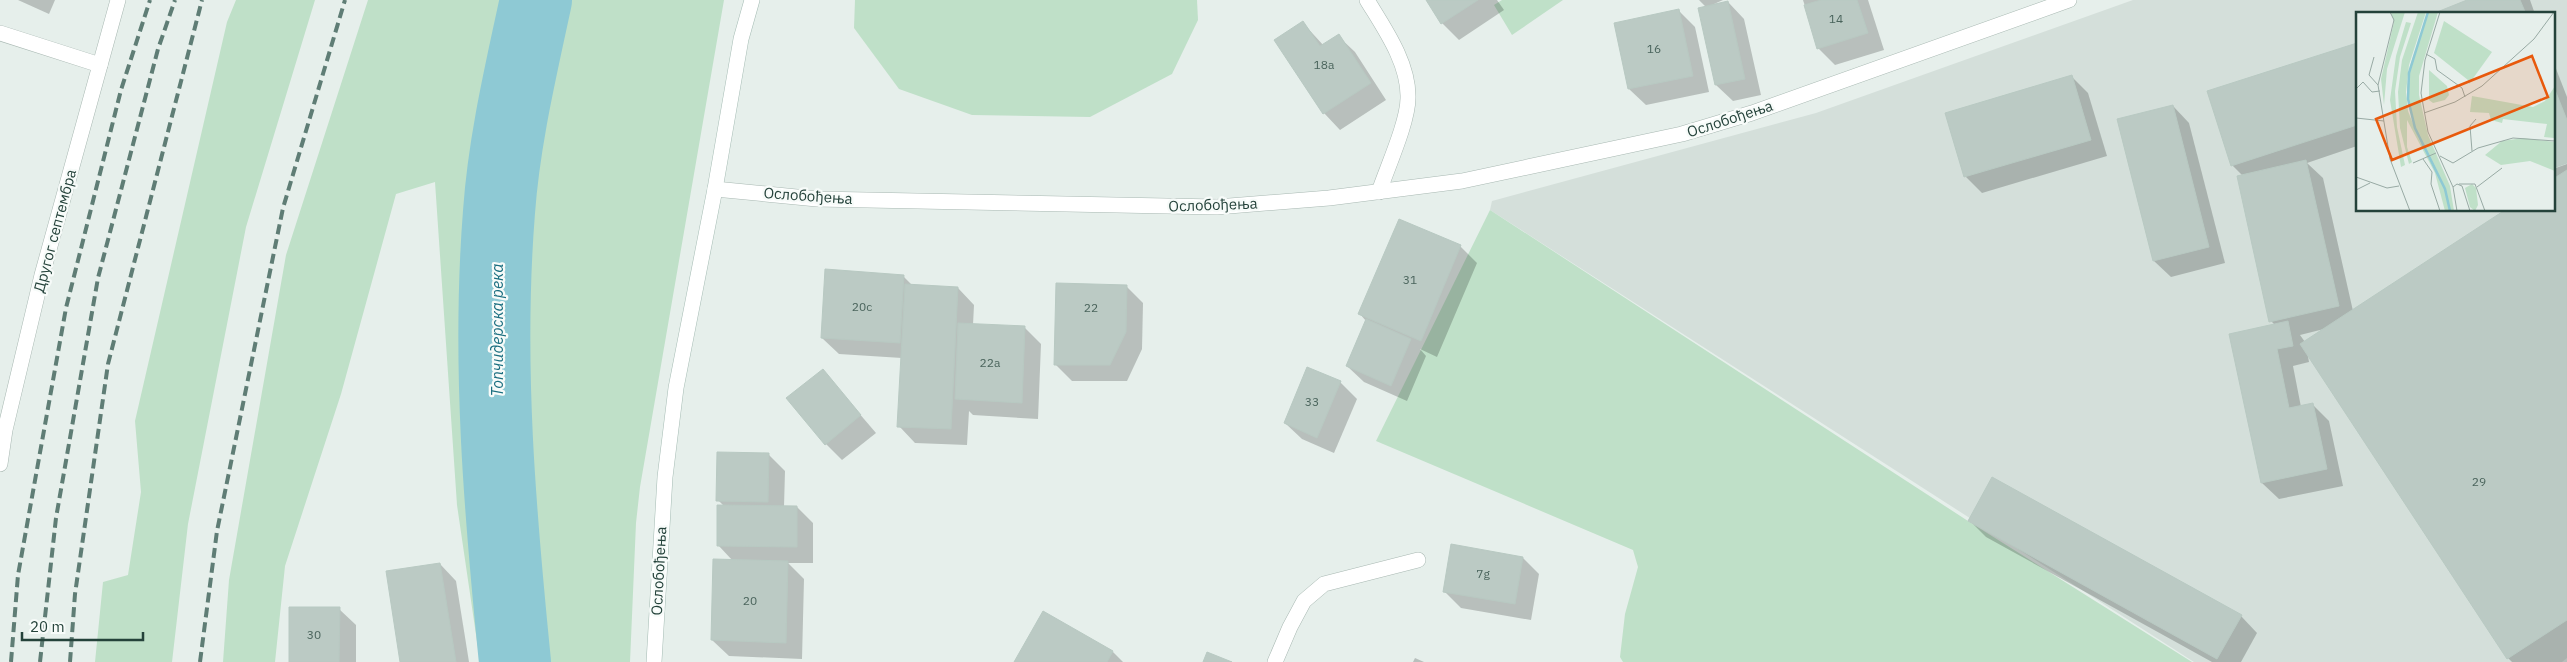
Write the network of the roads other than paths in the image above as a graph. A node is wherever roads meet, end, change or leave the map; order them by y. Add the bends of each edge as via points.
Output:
1 (118, 0) edge
2 (752, 0) edge
3 (1367, 0) edge
4 (2069, 0) edge
5 (0, 33) edge
6 (100, 65) junction
7 (715, 189) junction
8 (1379, 192) junction
9 (0, 464) edge
10 (1418, 560) dead end
11 (654, 662) edge
12 (1275, 662) edge

1 - 6 street, Другог септембра
2 - 7 street
3 - 8 street via 1395,49 1408,98
4 - 8 street, Ослобођења via 1752,113 1682,134 1462,181
5 - 6 street
6 - 9 street, Другог септембра via 42,275
7 - 8 street, Ослобођења via 817,199 1164,206 1226,206
7 - 11 street, Ослобођења via 676,388 664,477
10 - 12 street via 1324,584 1304,601

